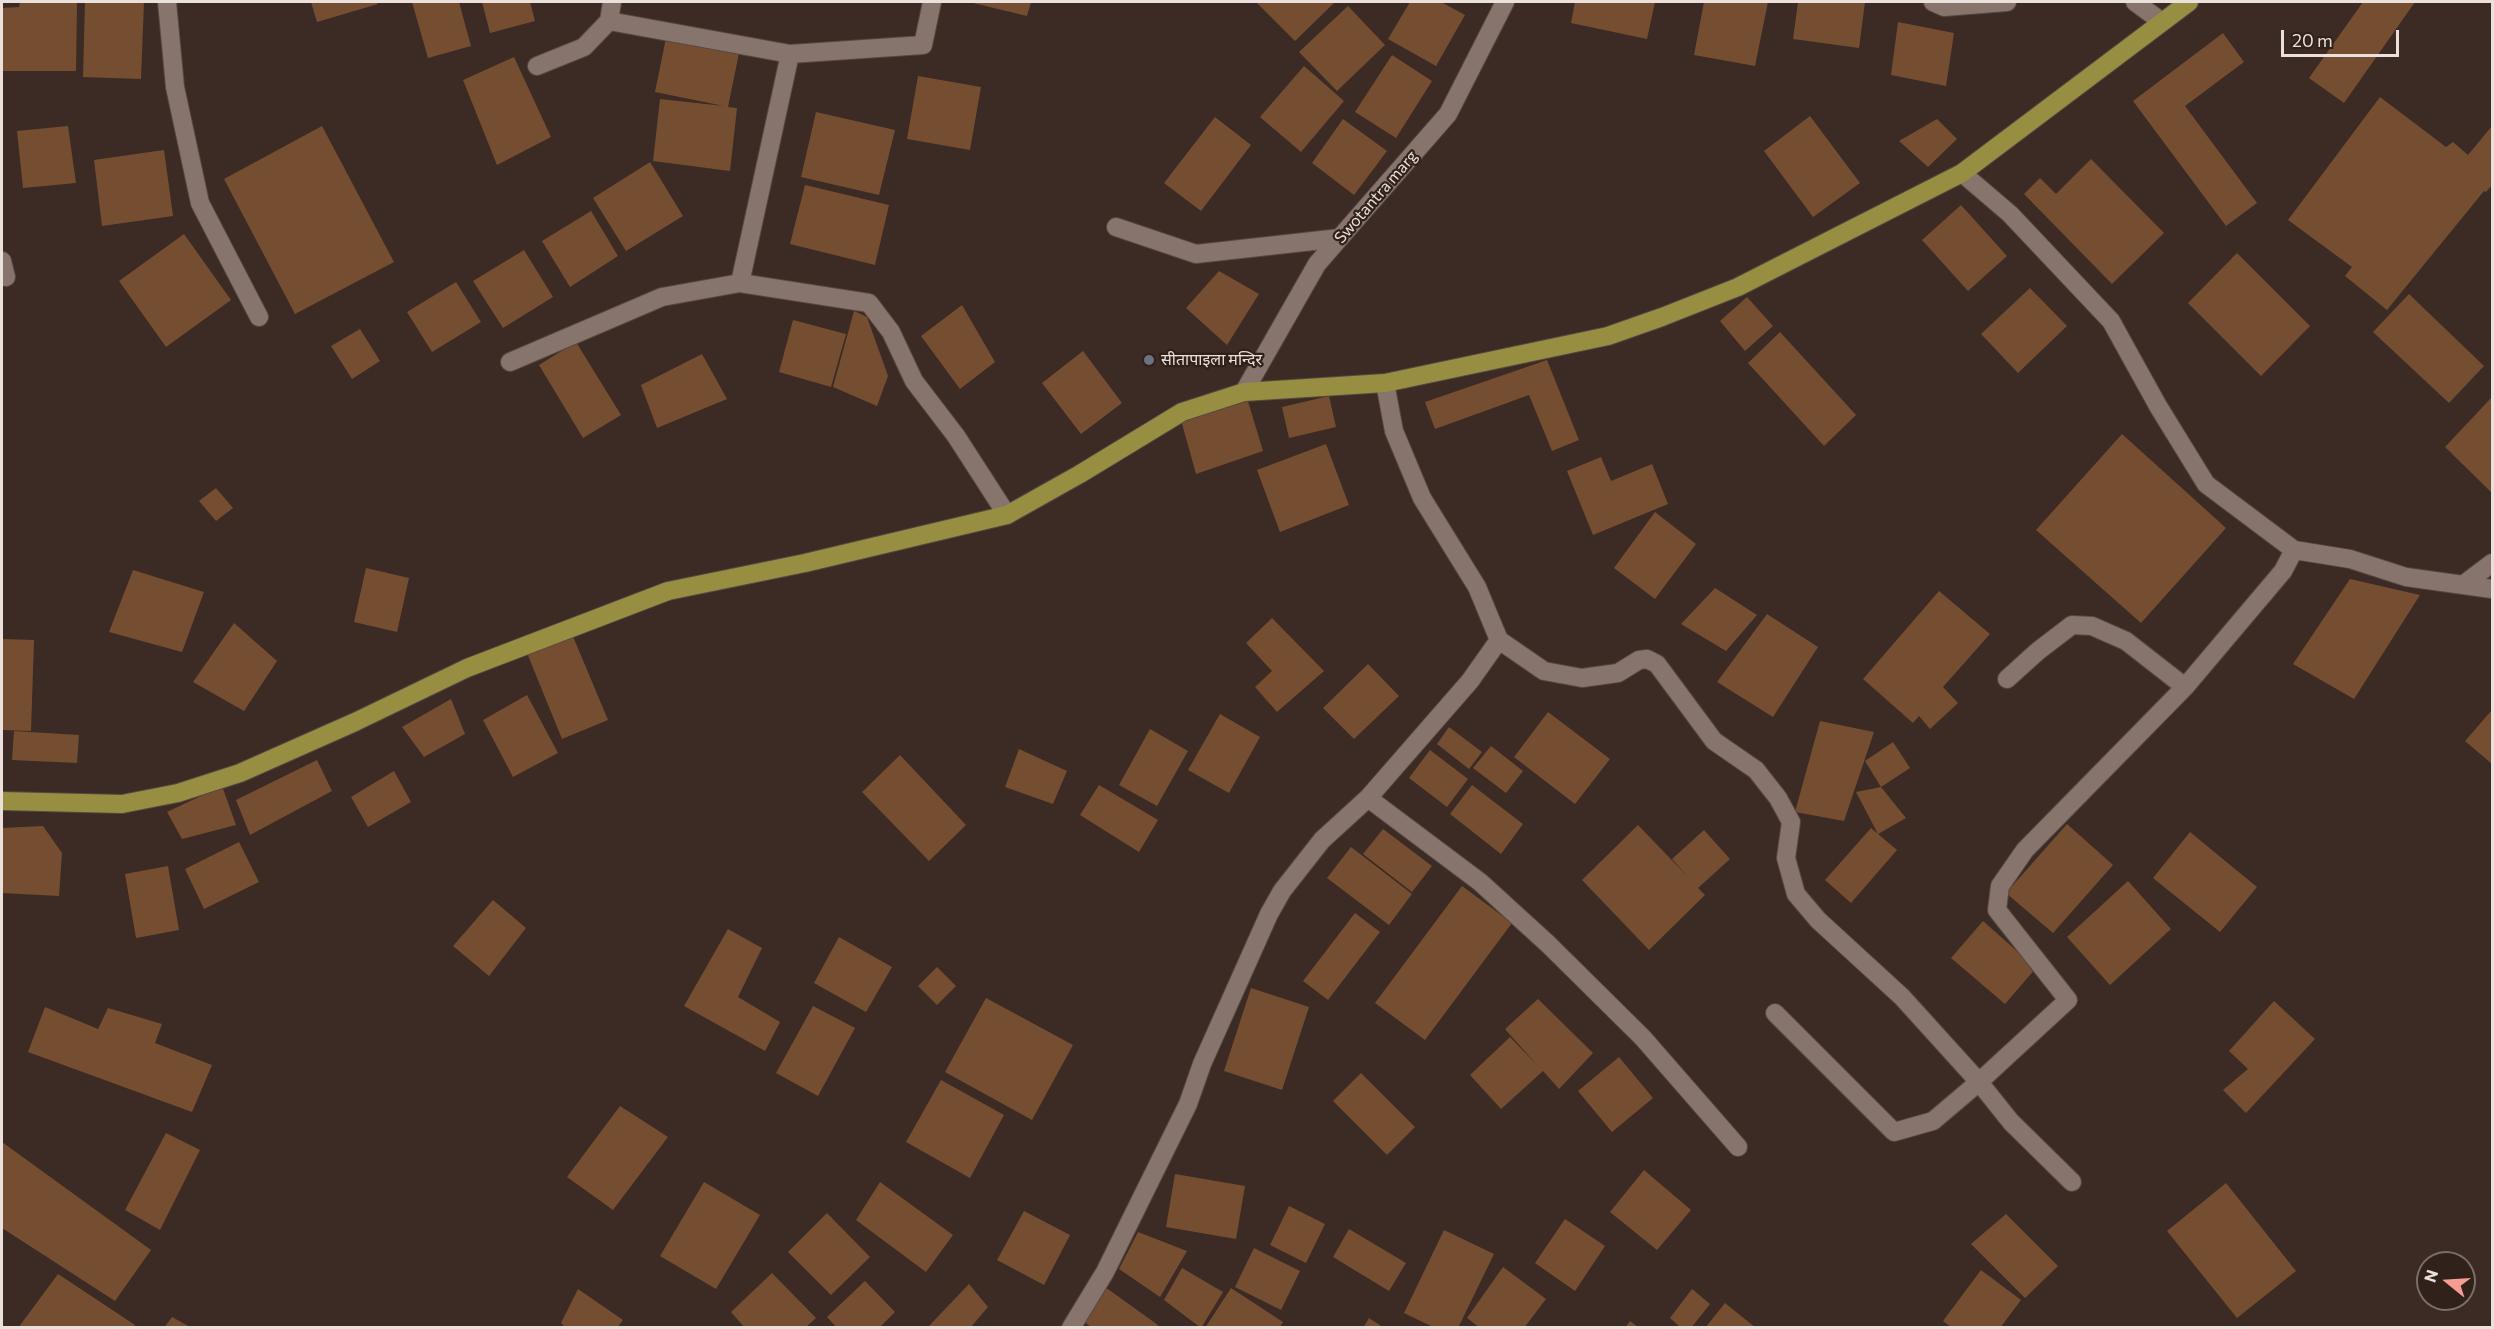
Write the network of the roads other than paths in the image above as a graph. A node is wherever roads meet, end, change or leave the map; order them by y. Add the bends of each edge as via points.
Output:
1 (167, 2) edge
2 (612, 2) edge
3 (932, 2) edge
4 (1505, 2) edge
5 (1933, 2) edge
6 (2007, 2) edge
7 (2134, 2) edge
8 (2189, 2) edge
9 (609, 21) junction
10 (2162, 22) junction
11 (790, 54) junction
12 (537, 66) dead end
13 (1962, 173) junction
14 (1116, 227) dead end
15 (1340, 238) junction
16 (740, 283) junction
17 (259, 317) dead end
18 (510, 362) dead end
19 (1384, 383) junction
20 (1244, 392) junction
21 (1007, 515) junction
22 (2294, 550) junction
23 (2493, 563) edge
24 (2463, 585) junction
25 (2493, 590) edge
26 (1499, 640) junction
27 (2007, 679) dead end
28 (2185, 687) junction
29 (1368, 798) junction
30 (2, 801) edge
31 (1775, 1013) dead end
32 (1979, 1082) junction
33 (1738, 1148) dead end
34 (2072, 1182) dead end
35 (1071, 1328) edge

1 - 17 street via 175,87 200,203
2 - 9 street
3 - 11 street via 923,45
4 - 15 street, Swotantra marg via 1448,114
5 - 6 street via 1944,6
7 - 10 street
8 - 10 main road
9 - 11 street
9 - 12 street via 584,47
10 - 13 main road
11 - 16 street
13 - 19 main road via 1738,287 1662,317 1608,336
13 - 22 street via 2010,214 2111,321 2206,484
14 - 15 street via 1196,255
15 - 20 street, Swotantra marg via 1317,264
16 - 18 street via 662,297
16 - 21 street via 869,303 891,332 914,381 956,436
19 - 20 main road
19 - 26 street via 1395,431 1422,498 1477,587
20 - 21 main road via 1182,412
21 - 30 main road via 668,591 467,668 250,769 178,793 122,804
22 - 24 street via 2350,559 2406,577
22 - 28 street via 2283,572
23 - 24 street
24 - 25 street
26 - 29 street via 1470,681
26 - 32 street via 1545,671 1582,678 1618,673 1639,660 1657,664 1714,741 1756,770 1778,798 1791,822 1786,858 1796,894 1818,920 1902,997
27 - 28 street via 2072,625 2092,626 2126,641
28 - 32 street via 2025,850 2000,886 1997,909 2068,1000
29 - 33 street via 1479,882 1548,944 1643,1038
29 - 35 street via 1322,840 1277,899 1202,1064 1188,1104 1105,1272
31 - 32 street via 1894,1132 1933,1121
32 - 34 street via 2011,1122

